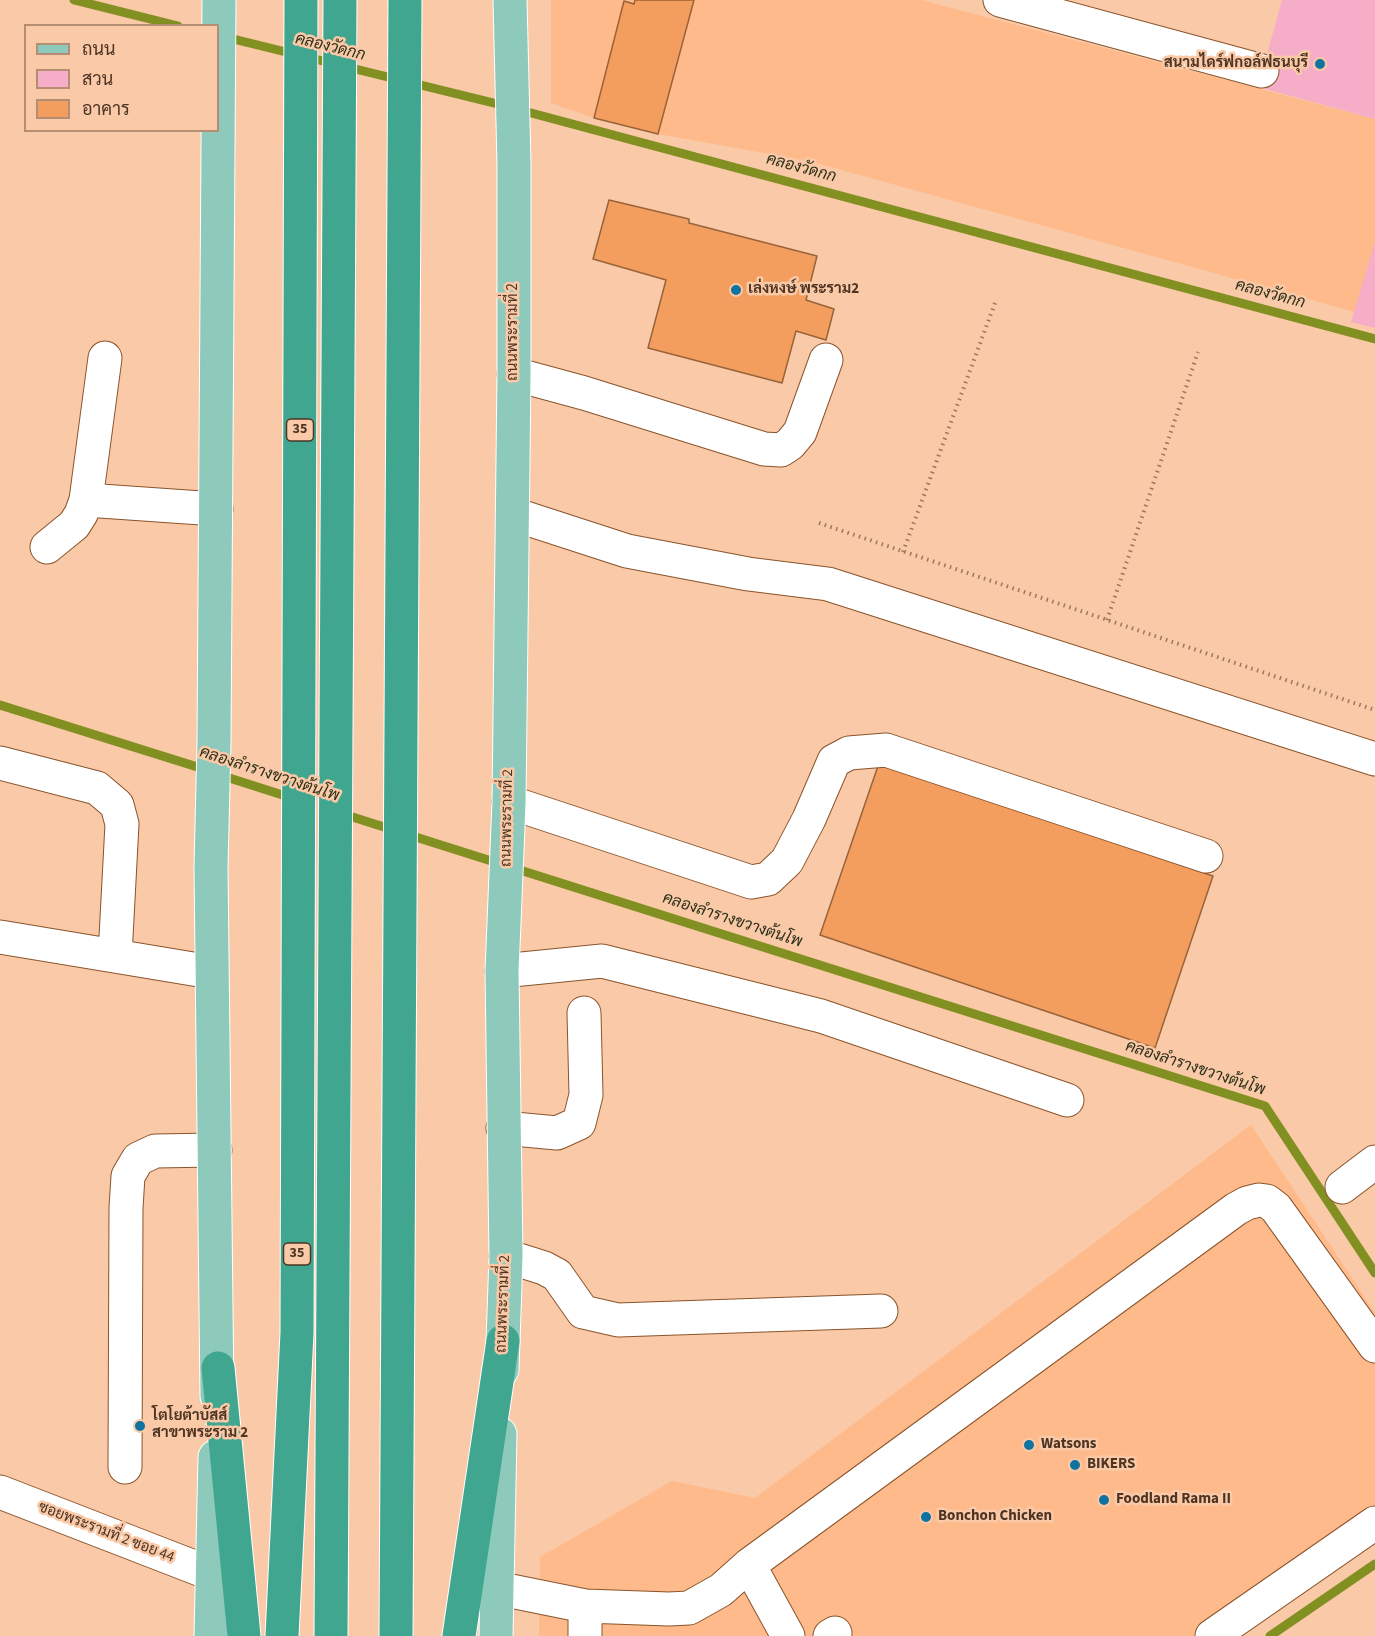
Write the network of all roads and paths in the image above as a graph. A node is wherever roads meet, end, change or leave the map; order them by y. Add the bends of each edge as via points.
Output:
1 (219, 0) edge
2 (301, 0) edge
3 (340, 0) edge
4 (405, 0) edge
5 (412, 0) edge
6 (1000, 0) edge
7 (510, 15) edge
8 (219, 24) edge
9 (219, 24) edge
10 (1263, 71) dead end
11 (219, 88) edge
12 (219, 132) edge
13 (995, 303) dead end
14 (1198, 352) dead end
15 (105, 358) dead end
16 (826, 360) dead end
17 (514, 374) junction
18 (86, 500) junction
19 (216, 509) junction
20 (513, 514) junction
21 (819, 523) dead end
22 (46, 547) dead end
23 (903, 552) junction
24 (1107, 620) junction
25 (1375, 710) edge
26 (1375, 759) edge
27 (0, 763) edge
28 (509, 802) junction
29 (1206, 856) dead end
30 (0, 937) edge
31 (115, 956) junction
32 (502, 971) junction
33 (211, 972) junction
34 (585, 1013) dead end
35 (1067, 1100) dead end
36 (503, 1128) junction
37 (215, 1150) junction
38 (1375, 1162) edge
39 (1342, 1187) dead end
40 (506, 1256) junction
41 (881, 1311) dead end
42 (502, 1341) junction
43 (1375, 1346) edge
44 (218, 1368) junction
45 (125, 1467) dead end
46 (0, 1492) edge
47 (1375, 1523) edge
48 (749, 1565) junction
49 (212, 1574) junction
50 (496, 1588) junction
51 (585, 1621) edge
52 (211, 1636) edge
53 (244, 1636) edge
54 (282, 1636) edge
55 (331, 1636) edge
56 (398, 1636) edge
57 (459, 1636) edge
58 (496, 1636) edge
59 (788, 1636) edge
60 (1212, 1636) edge

1 - 8 main road
2 - 54 highway, 35 via 297,1333
3 - 55 highway
4 - 56 highway, bridge
5 - 56 highway, bridge via 401,491
6 - 10 street
7 - 17 main road, ถนนพระรามที่ 2
9 - 11 main road
12 - 19 main road
13 - 23 path
14 - 24 path
15 - 18 street
16 - 17 street via 800,432 781,450 764,449
17 - 20 main road, ถนนพระรามที่ 2
18 - 19 street
18 - 22 street via 74,525
19 - 33 main road
20 - 26 street via 627,551 748,574 828,584
20 - 28 main road, ถนนพระรามที่ 2
21 - 23 path
23 - 24 path
24 - 25 path
27 - 31 street via 97,788 117,805 122,824
28 - 29 street via 750,882 768,879 787,861 834,761 849,753 886,750
28 - 32 main road, ถนนพระรามที่ 2
30 - 31 street
31 - 33 street
32 - 35 street via 602,961 821,1017
32 - 36 main road, ถนนพระรามที่ 2
33 - 37 main road
34 - 36 street via 586,1095 579,1123 557,1132
36 - 40 main road, ถนนพระรามที่ 2
37 - 44 main road
37 - 45 street via 155,1151 138,1159 128,1176
38 - 39 street
40 - 41 street via 557,1275 583,1312 618,1320
40 - 42 main road, ถนนพระรามที่ 2
42 - 50 main road, ถนนพระรามที่ 2
42 - 57 highway
43 - 48 street via 1276,1208 1267,1201 1247,1203
44 - 49 main road
44 - 53 highway
46 - 49 street, ซอยพระรามที่ 2 ซอย 44
47 - 60 street
48 - 51 street via 721,1590 689,1608
48 - 59 street
49 - 52 main road
50 - 51 street
50 - 58 main road, ถนนพระรามที่ 2

